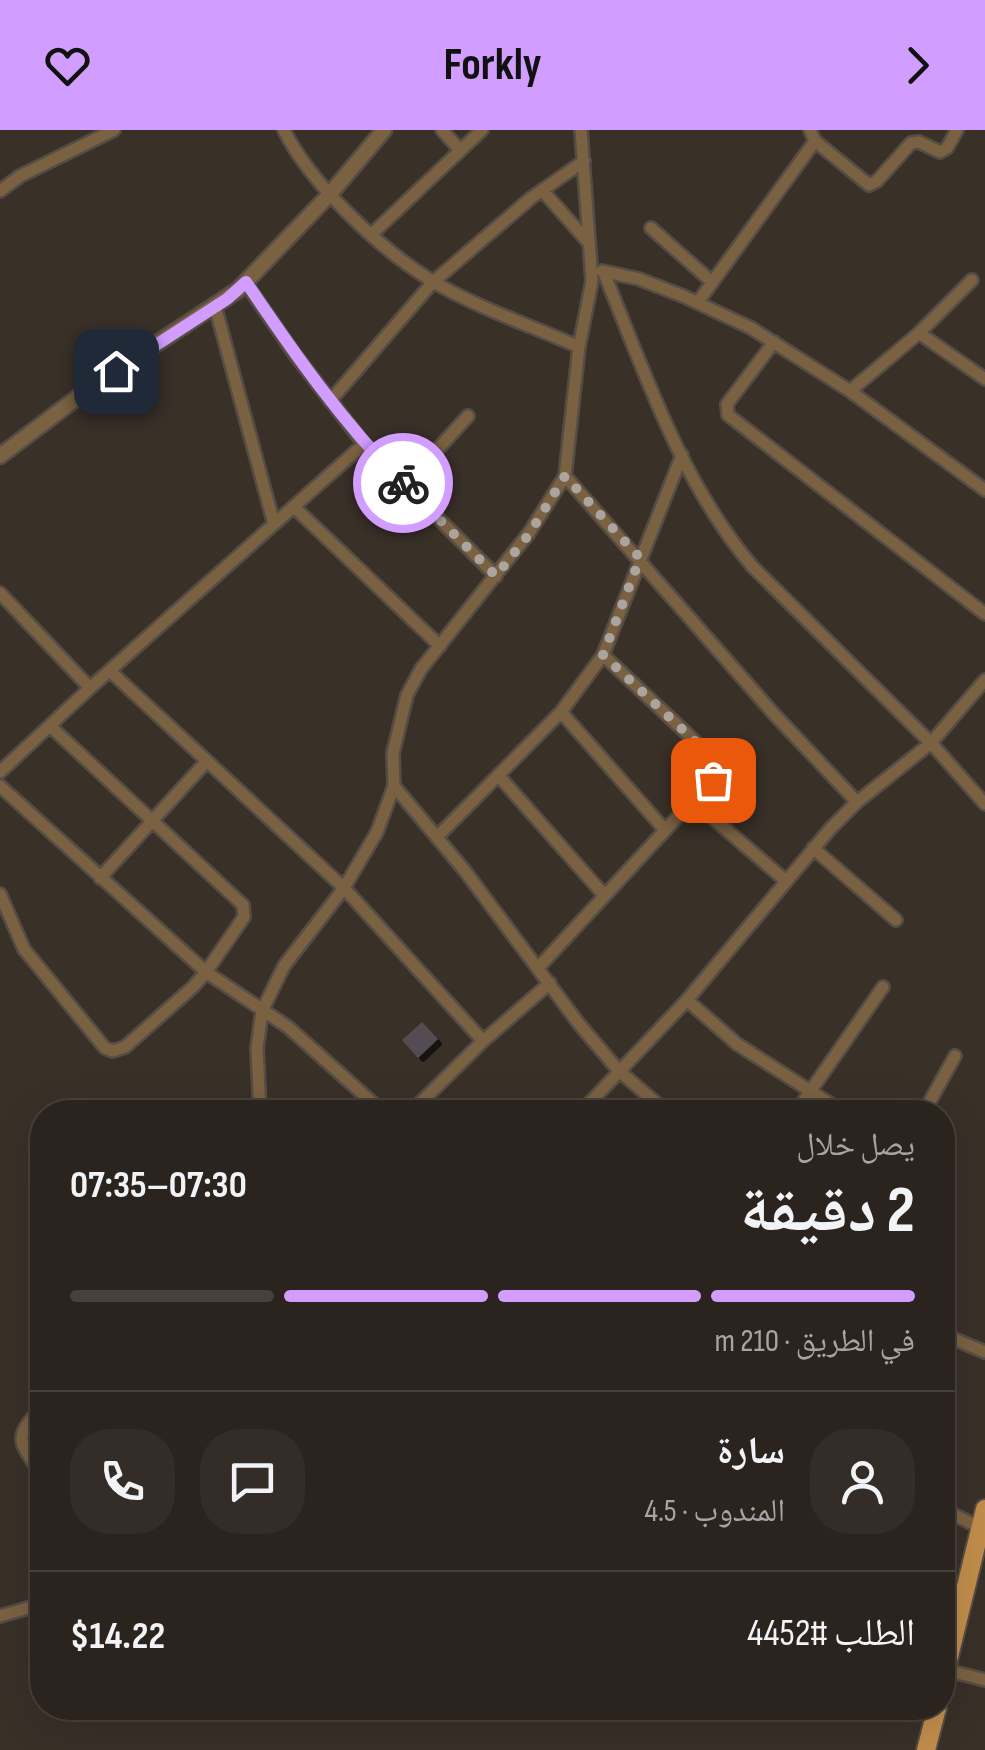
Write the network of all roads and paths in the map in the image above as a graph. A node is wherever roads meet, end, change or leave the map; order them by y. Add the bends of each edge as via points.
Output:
1 (114, 130) edge
2 (284, 130) edge
3 (384, 130) edge
4 (442, 130) edge
5 (482, 130) edge
6 (581, 130) edge
7 (957, 130) edge
8 (812, 136) edge
9 (460, 150) junction
10 (584, 160) junction
11 (542, 190) junction
12 (0, 191) edge
13 (330, 194) junction
14 (650, 228) dead end
15 (373, 233) junction
16 (588, 243) junction
17 (590, 261) junction
18 (604, 273) junction
19 (972, 280) dead end
20 (246, 282) junction
21 (433, 282) junction
22 (712, 282) junction
23 (698, 302) junction
24 (215, 306) junction
25 (920, 333) junction
26 (774, 342) junction
27 (579, 347) junction
28 (985, 378) edge
29 (850, 392) junction
30 (330, 401) junction
31 (468, 416) dead end
32 (364, 444) junction
33 (682, 454) junction
34 (0, 456) edge
35 (565, 476) junction
36 (405, 485) junction
37 (985, 490) edge
38 (295, 508) junction
39 (274, 524) junction
40 (640, 558) junction
41 (496, 576) junction
42 (0, 593) edge
43 (985, 614) edge
44 (440, 646) junction
45 (603, 655) junction
46 (110, 672) junction
47 (985, 680) edge
48 (90, 688) junction
49 (561, 712) junction
50 (50, 726) junction
51 (931, 743) junction
52 (206, 762) junction
53 (0, 772) edge
54 (498, 775) junction
55 (0, 786) edge
56 (394, 786) junction
57 (694, 802) junction
58 (857, 802) junction
59 (985, 804) edge
60 (152, 821) junction
61 (665, 830) junction
62 (438, 836) junction
63 (813, 848) junction
64 (100, 878) junction
65 (786, 881) junction
66 (344, 888) junction
67 (0, 894) edge
68 (604, 895) junction
69 (896, 920) dead end
70 (539, 967) junction
71 (206, 972) junction
72 (550, 982) junction
73 (883, 988) dead end
74 (687, 1000) junction
75 (262, 1011) junction
76 (483, 1041) junction
77 (956, 1056) dead end
78 (620, 1071) junction
79 (808, 1092) junction
80 (260, 1100) edge
81 (370, 1100) edge
82 (423, 1100) edge
83 (592, 1100) edge
84 (654, 1100) edge
85 (803, 1100) edge
86 (822, 1100) edge
87 (931, 1100) edge
88 (955, 1339) edge
89 (985, 1352) edge
90 (30, 1421) edge
91 (30, 1456) edge
92 (955, 1513) edge
93 (982, 1518) edge
94 (30, 1607) edge
95 (0, 1616) edge
96 (955, 1631) edge
97 (955, 1678) edge
98 (985, 1680) edge
99 (934, 1720) edge
100 (926, 1750) edge

1 - 12 street
2 - 13 street
3 - 13 street
4 - 9 street
5 - 9 street
6 - 10 street
7 - 8 street via 940,152 911,143 869,185
8 - 22 street
9 - 15 street
10 - 11 street
10 - 16 street
11 - 16 street
11 - 21 street
13 - 15 street
13 - 20 street
14 - 22 street
15 - 21 street
16 - 17 street
17 - 18 street
17 - 27 street
18 - 23 street
18 - 33 street
19 - 25 street
20 - 24 street
20 - 30 street
21 - 27 street
21 - 30 street
22 - 23 street
23 - 26 street
24 - 34 street
24 - 39 street
25 - 28 street
25 - 29 street
26 - 29 street
26 - 43 street via 727,404 728,415
27 - 35 street
29 - 37 street
30 - 32 street
31 - 36 street
32 - 36 street
32 - 38 street
33 - 40 street
33 - 51 street via 727,537
35 - 40 street
35 - 41 street
36 - 41 street
38 - 39 street
38 - 44 street
39 - 46 street
40 - 45 street
40 - 58 street
41 - 44 street
42 - 48 street
44 - 56 street via 406,695 393,753
45 - 49 street
45 - 57 street via 718,765
46 - 48 street
46 - 52 street
47 - 51 street
48 - 50 street
49 - 54 street
49 - 61 street
50 - 53 street
50 - 60 street
51 - 58 street
51 - 59 street
52 - 60 street
52 - 66 street
54 - 62 street
54 - 68 street
55 - 64 street
56 - 62 street
56 - 66 street
57 - 61 street
57 - 65 street
58 - 63 street
60 - 64 street
60 - 71 street via 245,910
61 - 68 street
62 - 70 street
63 - 65 street
63 - 69 street
64 - 71 street
65 - 74 street
66 - 75 street via 284,966
66 - 76 street
67 - 71 street via 24,949 105,1048 126,1047
68 - 70 street
70 - 72 street
71 - 75 street
72 - 76 street
72 - 78 street
73 - 79 street
74 - 78 street
74 - 79 street
75 - 80 street
75 - 81 street
76 - 82 street
77 - 87 street
78 - 83 street
78 - 84 street
79 - 85 street
79 - 86 street
88 - 89 street
90 - 91 street via 20,1436
92 - 93 street
93 - 96 main road
94 - 95 street
97 - 98 street
99 - 100 main road

